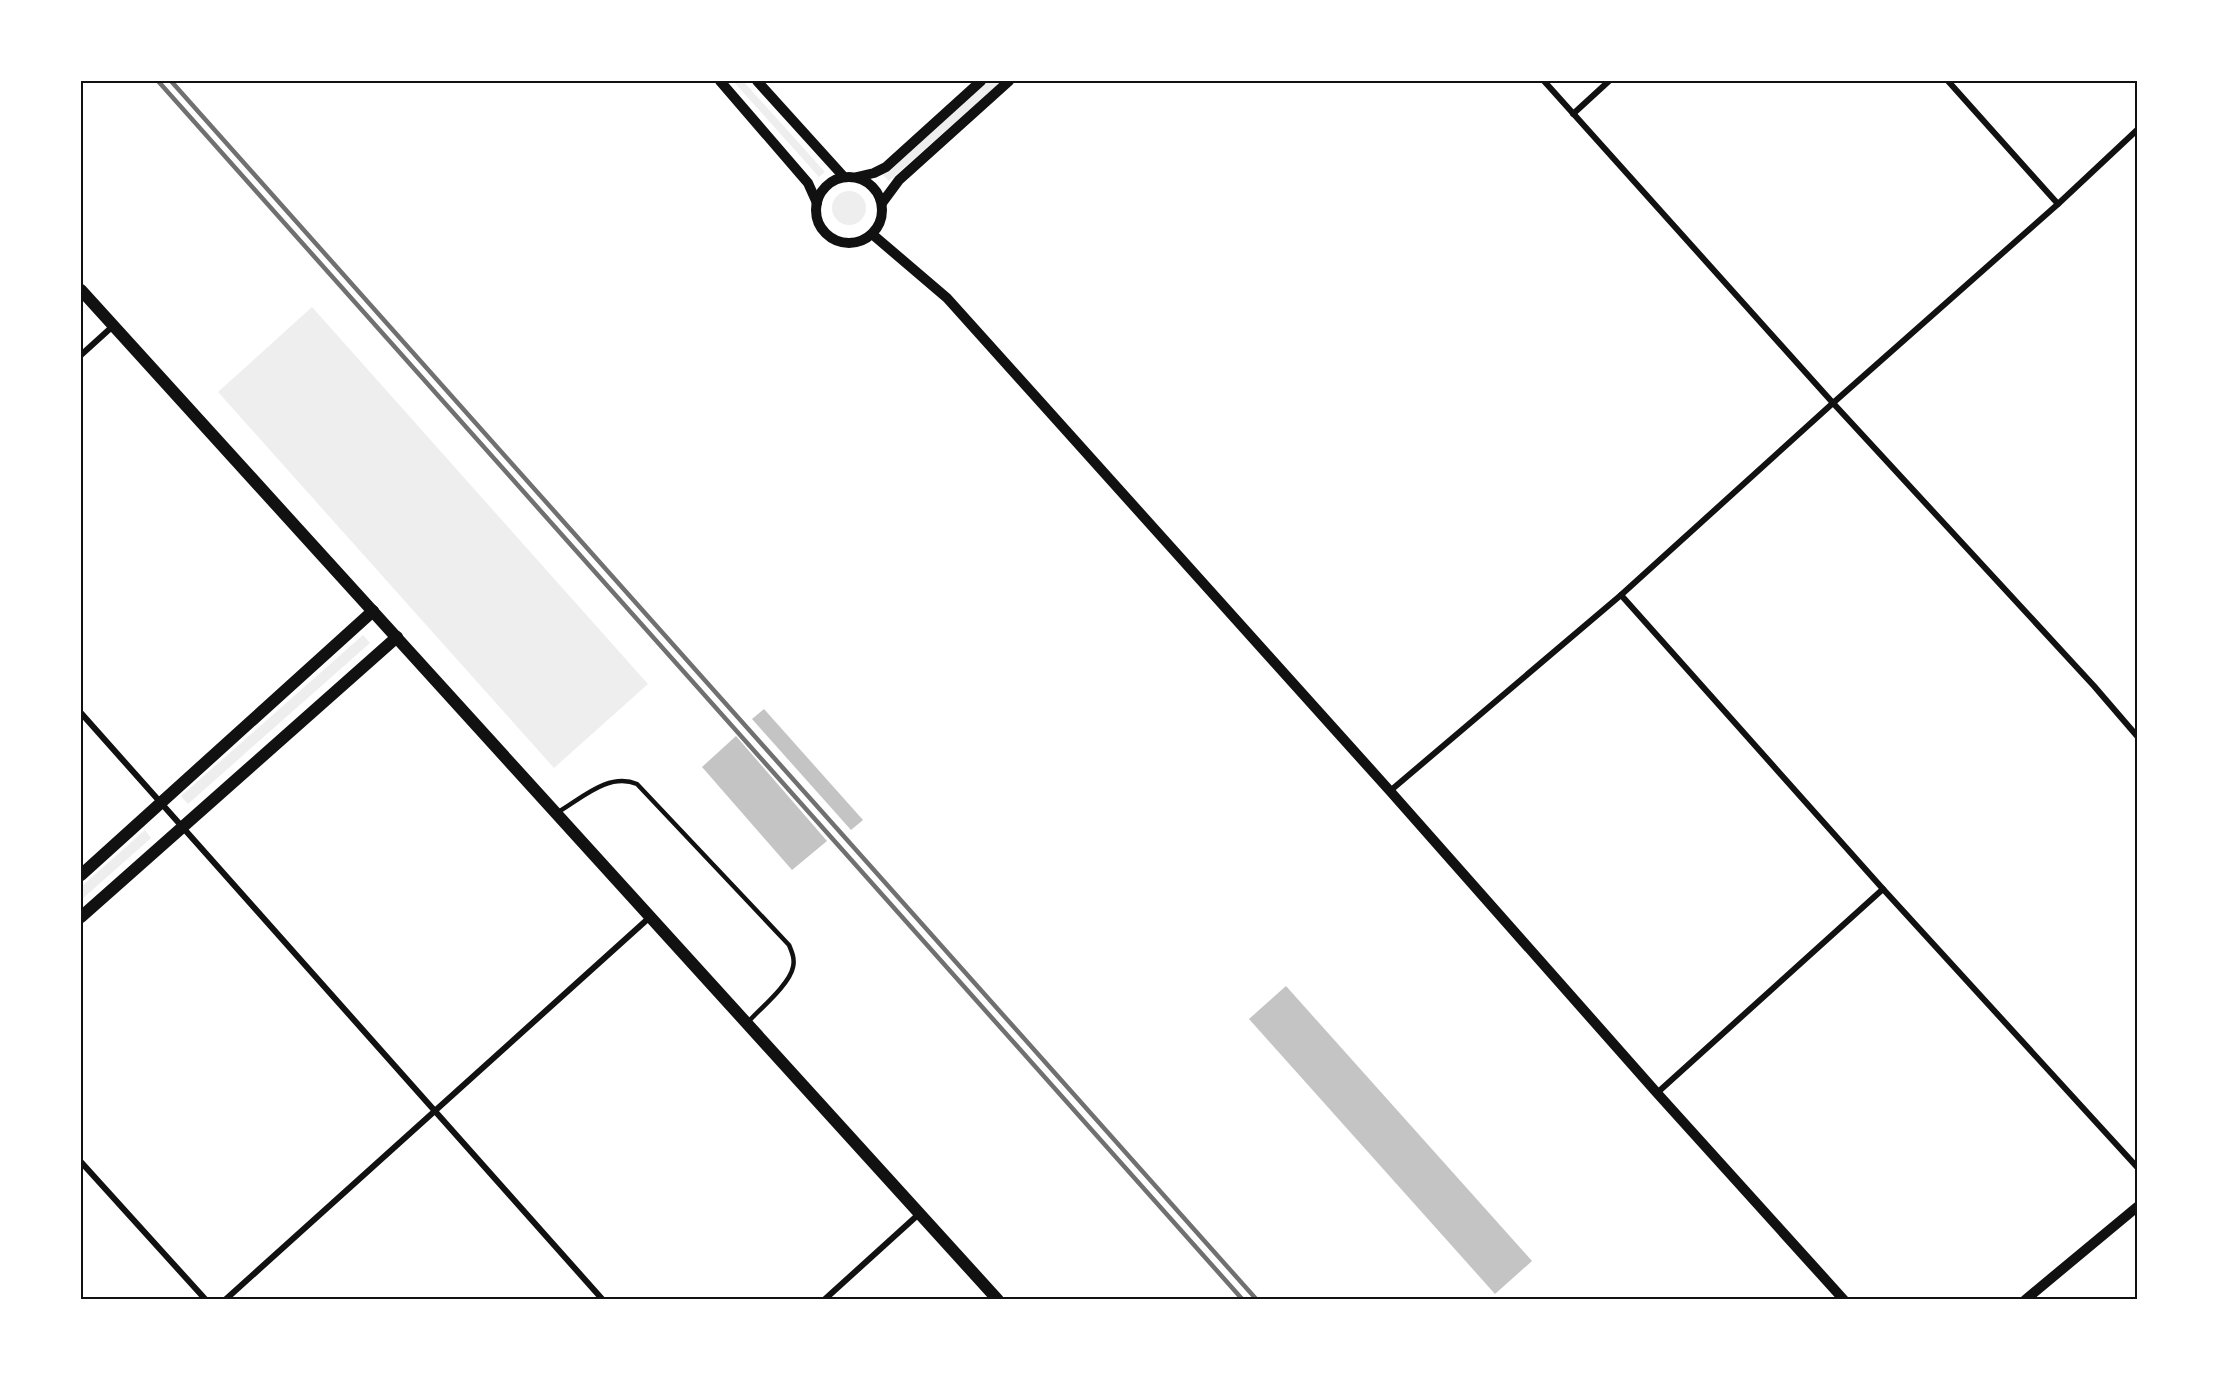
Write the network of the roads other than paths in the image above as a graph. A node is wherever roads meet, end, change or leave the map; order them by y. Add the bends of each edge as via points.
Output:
1 (720, 81) edge
2 (757, 81) edge
3 (981, 81) edge
4 (1009, 81) edge
5 (1544, 81) edge
6 (1609, 81) edge
7 (1948, 81) edge
8 (1573, 114) junction
9 (2137, 130) edge
10 (844, 177) junction
11 (855, 177) junction
12 (817, 203) junction
13 (882, 203) junction
14 (2058, 204) junction
15 (872, 234) junction
16 (81, 290) edge
17 (113, 327) junction
18 (81, 355) edge
19 (1833, 403) junction
20 (1622, 595) junction
21 (373, 611) junction
22 (397, 637) junction
23 (81, 713) edge
24 (2137, 736) edge
25 (1390, 791) junction
26 (161, 803) junction
27 (556, 813) junction
28 (182, 827) junction
29 (81, 875) edge
30 (1883, 889) junction
31 (81, 917) edge
32 (651, 917) junction
33 (748, 1022) junction
34 (1657, 1093) junction
35 (436, 1110) junction
36 (81, 1162) edge
37 (2137, 1167) edge
38 (2137, 1207) edge
39 (920, 1212) junction
40 (206, 1300) edge
41 (225, 1300) edge
42 (603, 1300) edge
43 (824, 1300) edge
44 (998, 1300) edge
45 (1844, 1300) edge
46 (2025, 1300) edge

1 - 12 street via 808,183
2 - 10 street
3 - 11 street via 886,167
4 - 13 street via 899,180
5 - 8 street
6 - 8 street
7 - 14 street
8 - 19 street
9 - 14 street
10 - 11 street
10 - 12 street via 826,186
11 - 13 street via 873,186
12 - 15 street via 820,224 834,238 853,242
13 - 15 street via 879,225
14 - 19 street
15 - 25 street via 947,298
16 - 17 main road
17 - 18 street
17 - 21 main road
19 - 20 street
19 - 24 street
20 - 25 street
20 - 30 street
21 - 22 main road
21 - 26 main road
22 - 27 main road
22 - 28 main road
23 - 26 street
25 - 34 street
26 - 28 street
26 - 29 main road
27 - 32 main road
27 - 33 lane via 610,780 626,779 637,784 789,945 793,968 788,980
28 - 31 main road
28 - 35 street
30 - 34 street
30 - 37 street
32 - 33 main road
32 - 35 street
33 - 39 main road
34 - 45 street
35 - 41 street
35 - 42 street
36 - 40 street
38 - 46 street
39 - 43 street
39 - 44 main road

